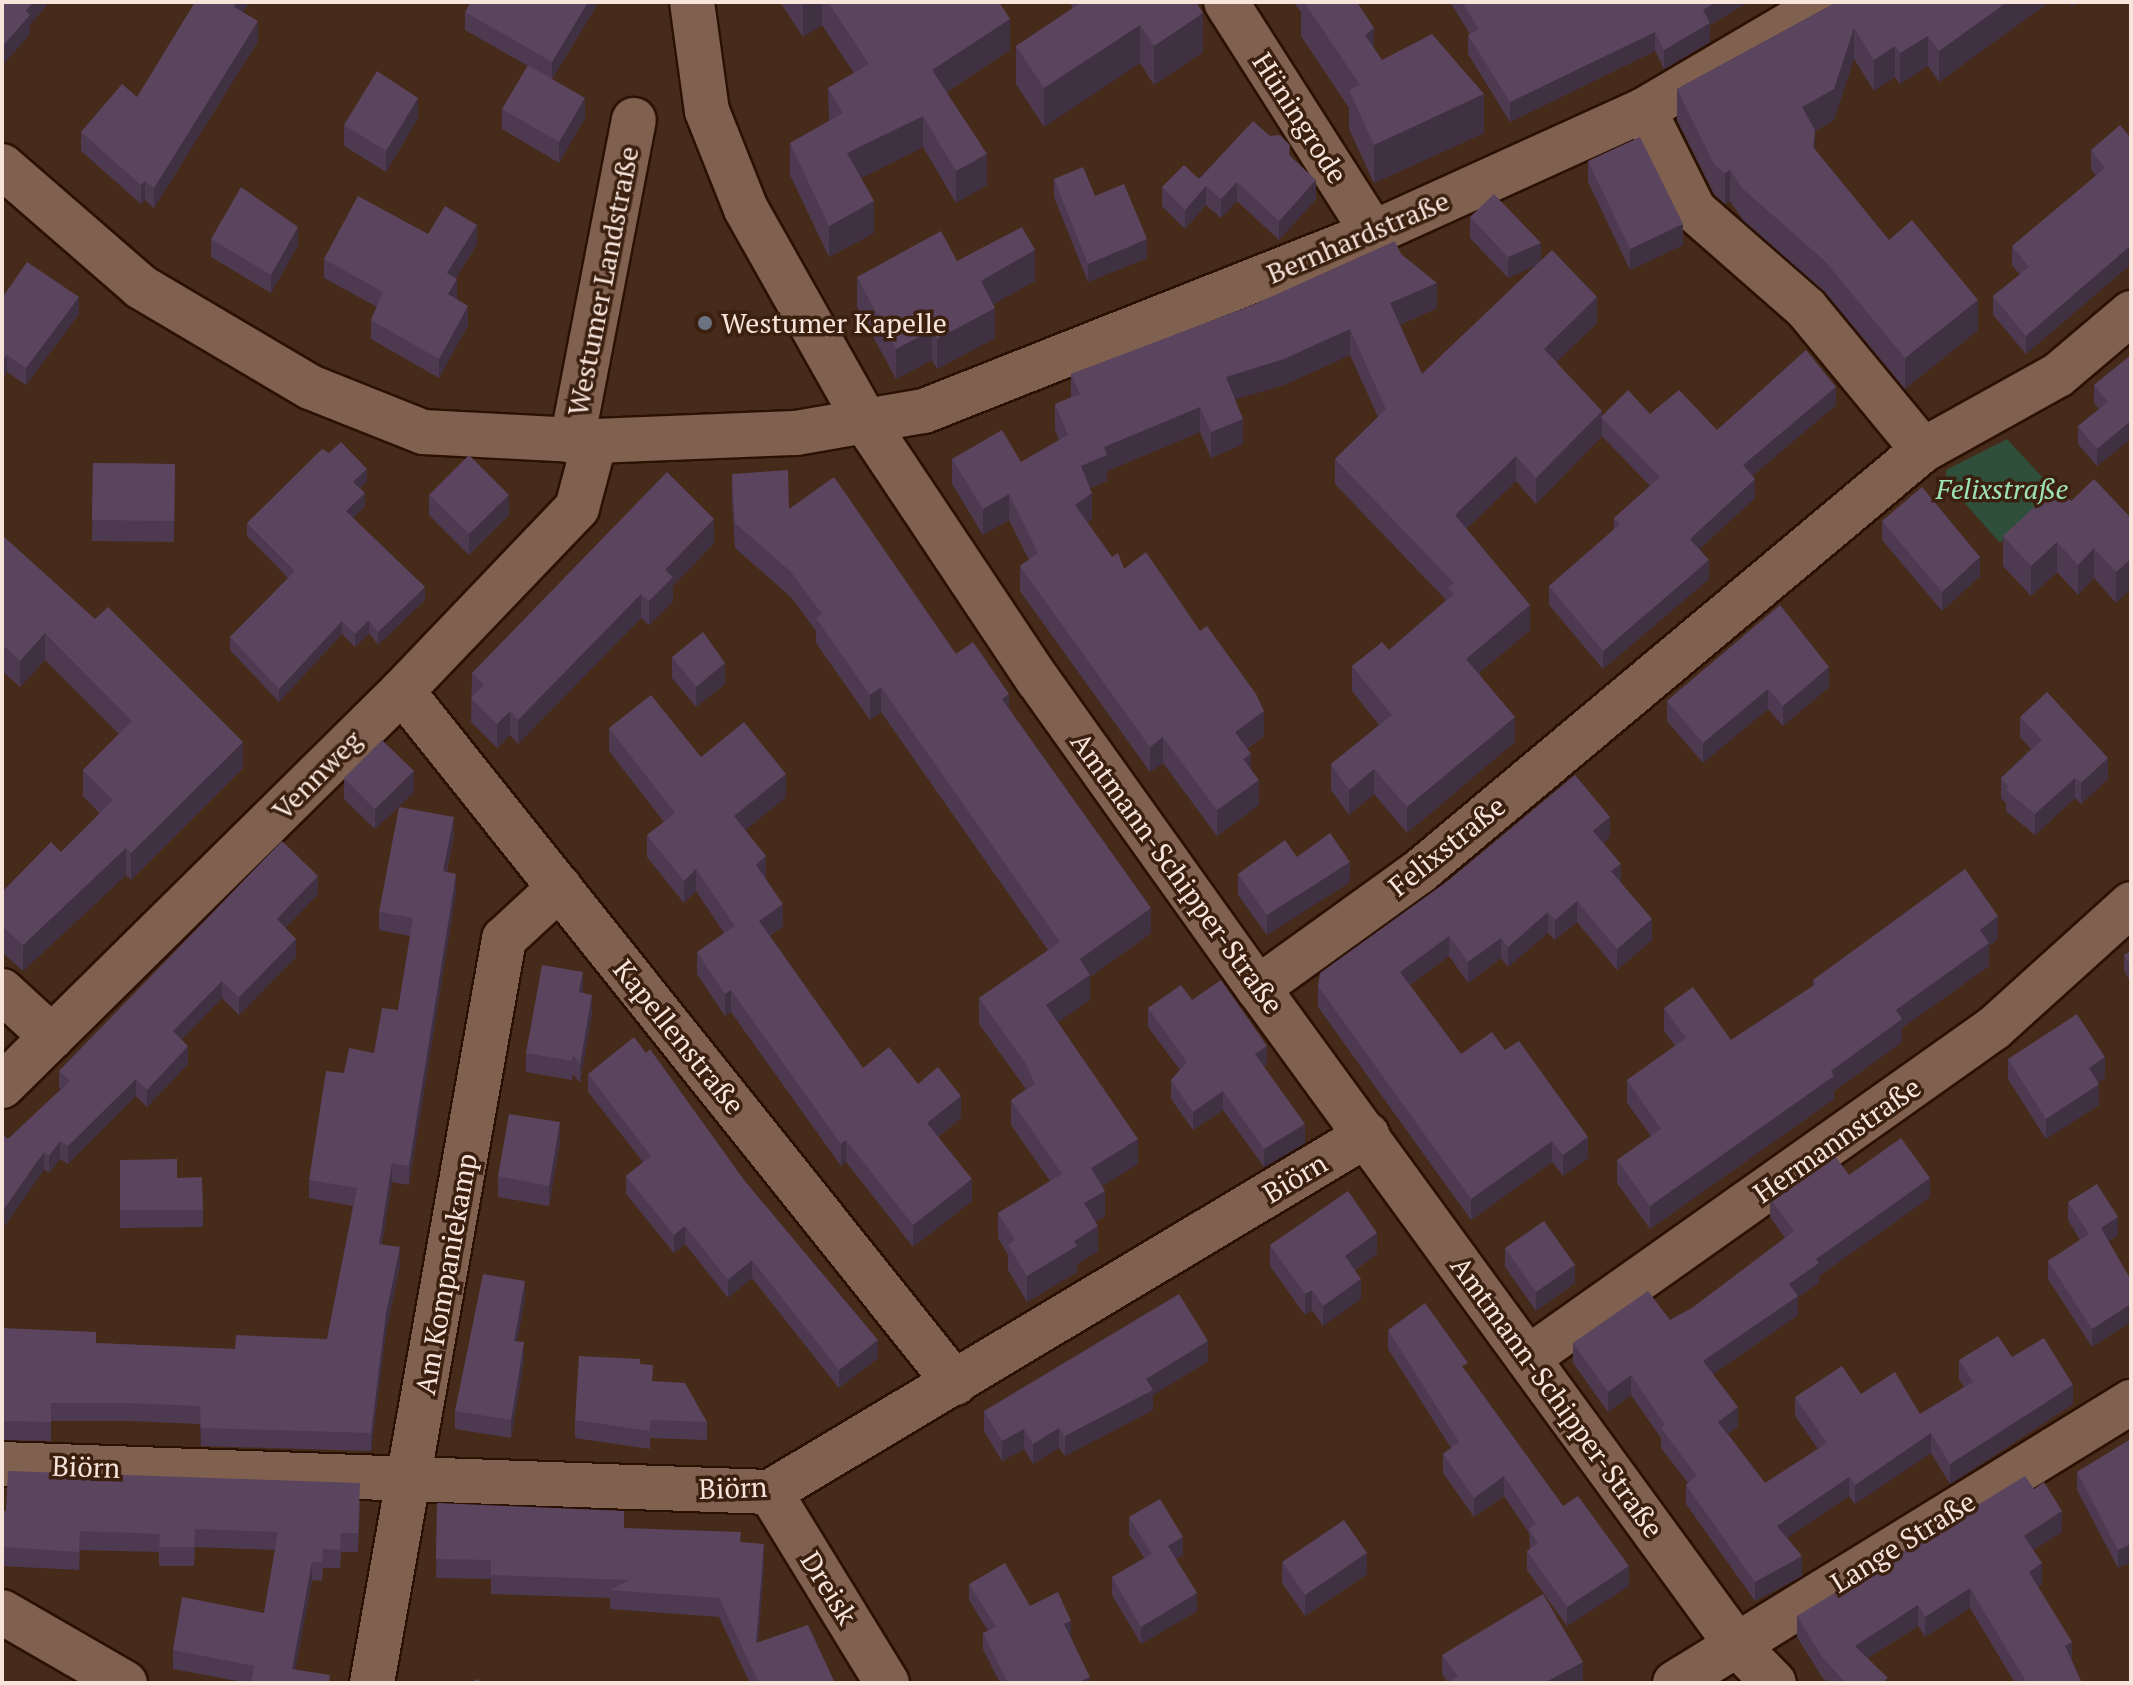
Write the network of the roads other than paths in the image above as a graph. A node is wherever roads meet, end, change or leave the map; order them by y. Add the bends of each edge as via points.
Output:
1 (692, 2) edge
2 (1226, 2) edge
3 (1827, 2) edge
4 (1644, 110) junction
5 (634, 120) dead end
6 (2, 166) edge
7 (1373, 233) junction
8 (2131, 313) edge
9 (867, 424) junction
10 (583, 441) junction
11 (1923, 450) junction
12 (402, 691) junction
13 (560, 887) junction
14 (2131, 904) edge
15 (1258, 988) junction
16 (2, 991) edge
17 (52, 1037) junction
18 (2, 1086) edge
19 (1367, 1135) junction
20 (1528, 1358) junction
21 (955, 1383) junction
22 (2131, 1402) edge
23 (2, 1464) edge
24 (410, 1479) junction
25 (770, 1492) junction
26 (2, 1612) edge
27 (1736, 1644) junction
28 (125, 1683) edge
29 (372, 1683) edge
30 (887, 1683) edge
31 (1675, 1683) edge
32 (1774, 1683) edge

1 - 9 street, Amtmann-Schipper-Straße via 707,111 746,209
2 - 7 street, Hüningrode
3 - 4 street, Bernhardstraße
4 - 7 street, Bernhardstraße
4 - 11 street via 1694,210 1806,308
5 - 10 street, Westumer Landstraße
6 - 10 street, Westumer Landstraße via 141,287 310,387 423,432
7 - 9 street, Bernhardstraße via 924,411
8 - 11 street, Felixstraße via 2058,375
9 - 10 street, Westumer Landstraße
9 - 15 street, Amtmann-Schipper-Straße via 1038,680
10 - 12 street, Vennweg via 577,508
11 - 15 street, Felixstraße via 1419,872
12 - 13 street, Kapellenstraße
12 - 17 street, Vennweg
13 - 21 street, Kapellenstraße
13 - 24 street, Am Kompaniekamp via 504,939
14 - 20 street, Hermannstraße via 1994,1028
15 - 19 street, Amtmann-Schipper-Straße
16 - 17 street
17 - 18 street, Vennweg
19 - 20 street, Amtmann-Schipper-Straße
19 - 21 street, Biörn
20 - 27 street, Amtmann-Schipper-Straße
21 - 25 street, Biörn
22 - 27 street, Lange Straße
23 - 24 street, Biörn
24 - 25 street, Biörn
24 - 29 street, Am Kompaniekamp
25 - 30 street, Dreisk
26 - 28 street
27 - 31 street, Lange Straße
27 - 32 street, Amtmann-Schipper-Straße

